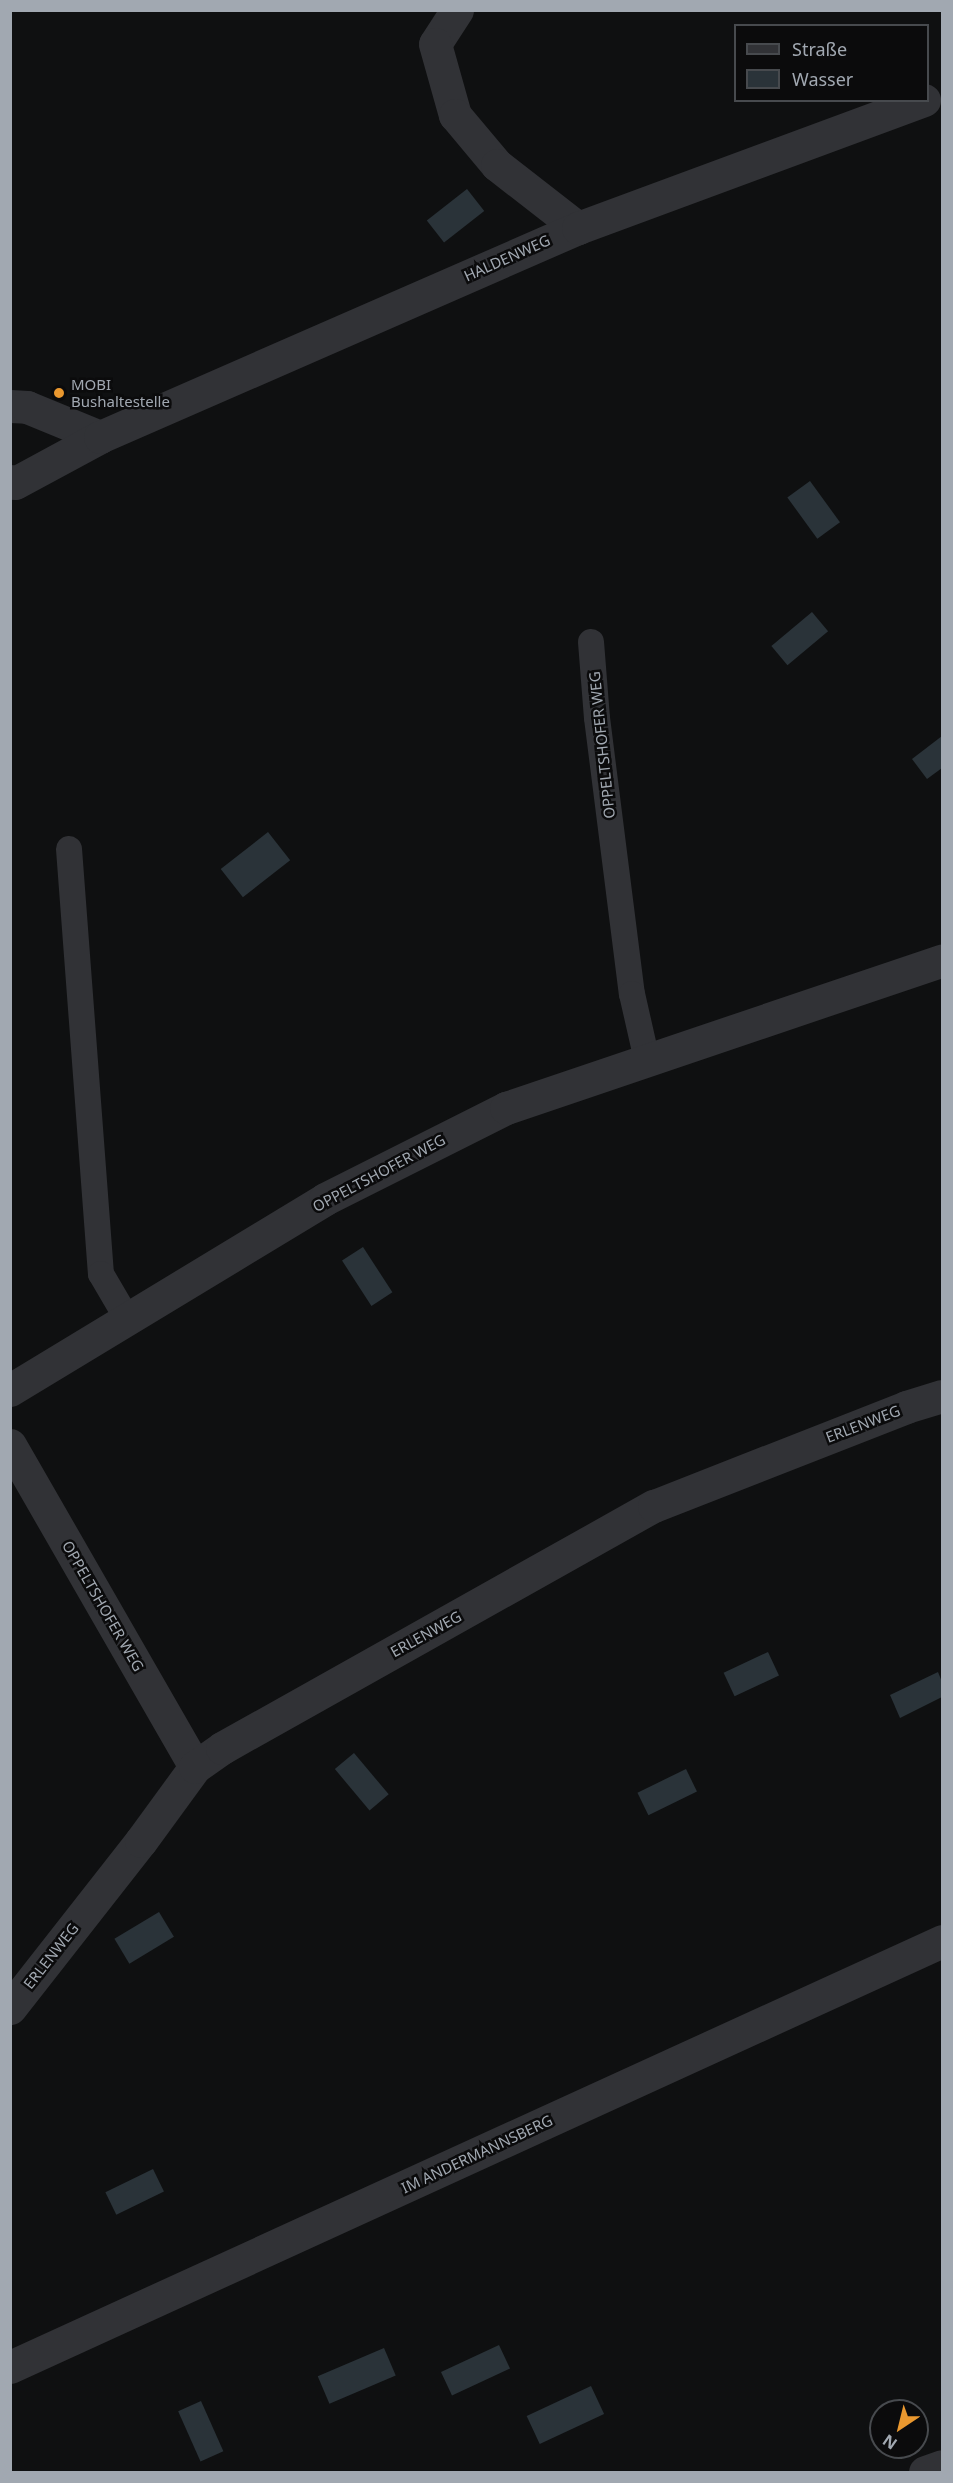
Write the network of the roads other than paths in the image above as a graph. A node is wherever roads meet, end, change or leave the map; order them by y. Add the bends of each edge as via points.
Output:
1 (457, 10) edge
2 (921, 102) edge
3 (578, 228) junction
4 (10, 406) edge
5 (100, 437) junction
6 (12, 484) edge
7 (591, 642) dead end
8 (69, 849) dead end
9 (942, 960) edge
10 (647, 1060) junction
11 (128, 1320) junction
12 (10, 1390) edge
13 (942, 1396) edge
14 (10, 1445) edge
15 (195, 1767) junction
16 (938, 1950) edge
17 (10, 2008) edge
18 (10, 2367) edge
19 (942, 2466) edge
20 (925, 2472) edge

1 - 3 street via 435,44 454,115 497,165
2 - 3 street, HALDENWEG
3 - 5 street, HALDENWEG
4 - 5 street via 27,407
5 - 6 street, HALDENWEG
7 - 10 lane, OPPELTSHOFER WEG via 632,994
8 - 11 lane via 101,1274
9 - 10 street, OPPELTSHOFER WEG
10 - 11 street, OPPELTSHOFER WEG via 506,1108 326,1199
11 - 12 street, OPPELTSHOFER WEG
13 - 15 street, ERLENWEG via 654,1506
14 - 15 street, OPPELTSHOFER WEG
15 - 17 street, ERLENWEG
16 - 18 street, IM ANDERMANNSBERG
19 - 20 street

